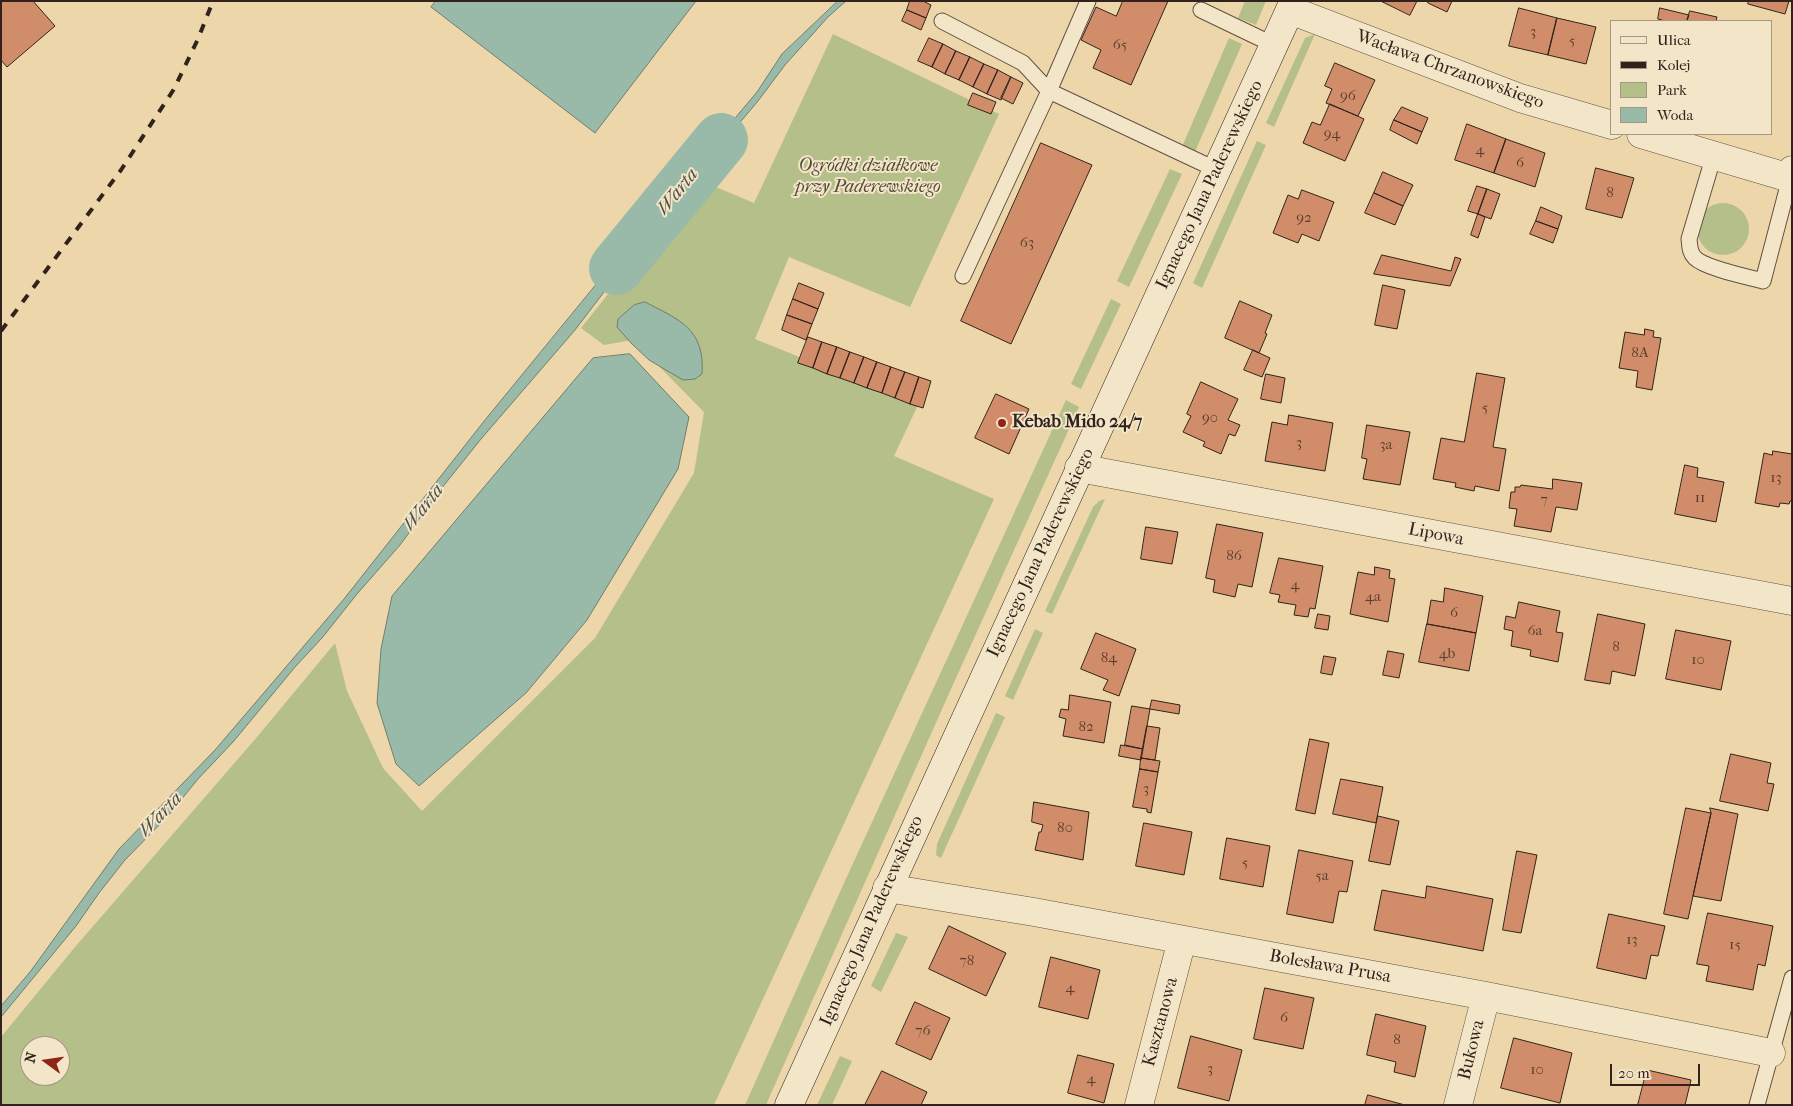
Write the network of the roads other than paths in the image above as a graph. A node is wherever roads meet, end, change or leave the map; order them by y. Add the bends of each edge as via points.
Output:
1 (1088, 1) edge
2 (1292, 6) edge
3 (1201, 10) dead end
4 (942, 22) dead end
5 (1274, 45) junction
6 (1049, 91) junction
7 (1610, 124) edge
8 (1644, 135) edge
9 (1714, 155) junction
10 (1217, 170) junction
11 (1791, 174) edge
12 (963, 276) dead end
13 (1079, 468) junction
14 (1792, 601) edge
15 (887, 888) junction
16 (1182, 940) junction
17 (1792, 978) edge
18 (1486, 996) junction
19 (1771, 1053) junction
20 (789, 1105) edge
21 (1139, 1105) edge
22 (1458, 1105) edge
23 (1757, 1105) edge

1 - 6 lane
2 - 5 street, Ignacego Jana Paderewskiego
2 - 7 street, Wacława Chrzanowskiego via 1520,98
3 - 5 lane
4 - 6 lane via 1023,62
5 - 10 street, Ignacego Jana Paderewskiego
6 - 10 lane
6 - 12 lane
8 - 9 street
9 - 11 street
9 - 11 lane via 1689,239 1690,250 1701,262 1763,281
10 - 13 street, Ignacego Jana Paderewskiego
13 - 14 street, Lipowa
13 - 15 street, Ignacego Jana Paderewskiego
15 - 16 street, Bolesława Prusa
15 - 20 street, Ignacego Jana Paderewskiego
16 - 18 street, Bolesława Prusa
16 - 21 street, Kasztanowa
17 - 19 lane
18 - 19 street, Bolesława Prusa
18 - 22 street, Bukowa
19 - 23 lane

